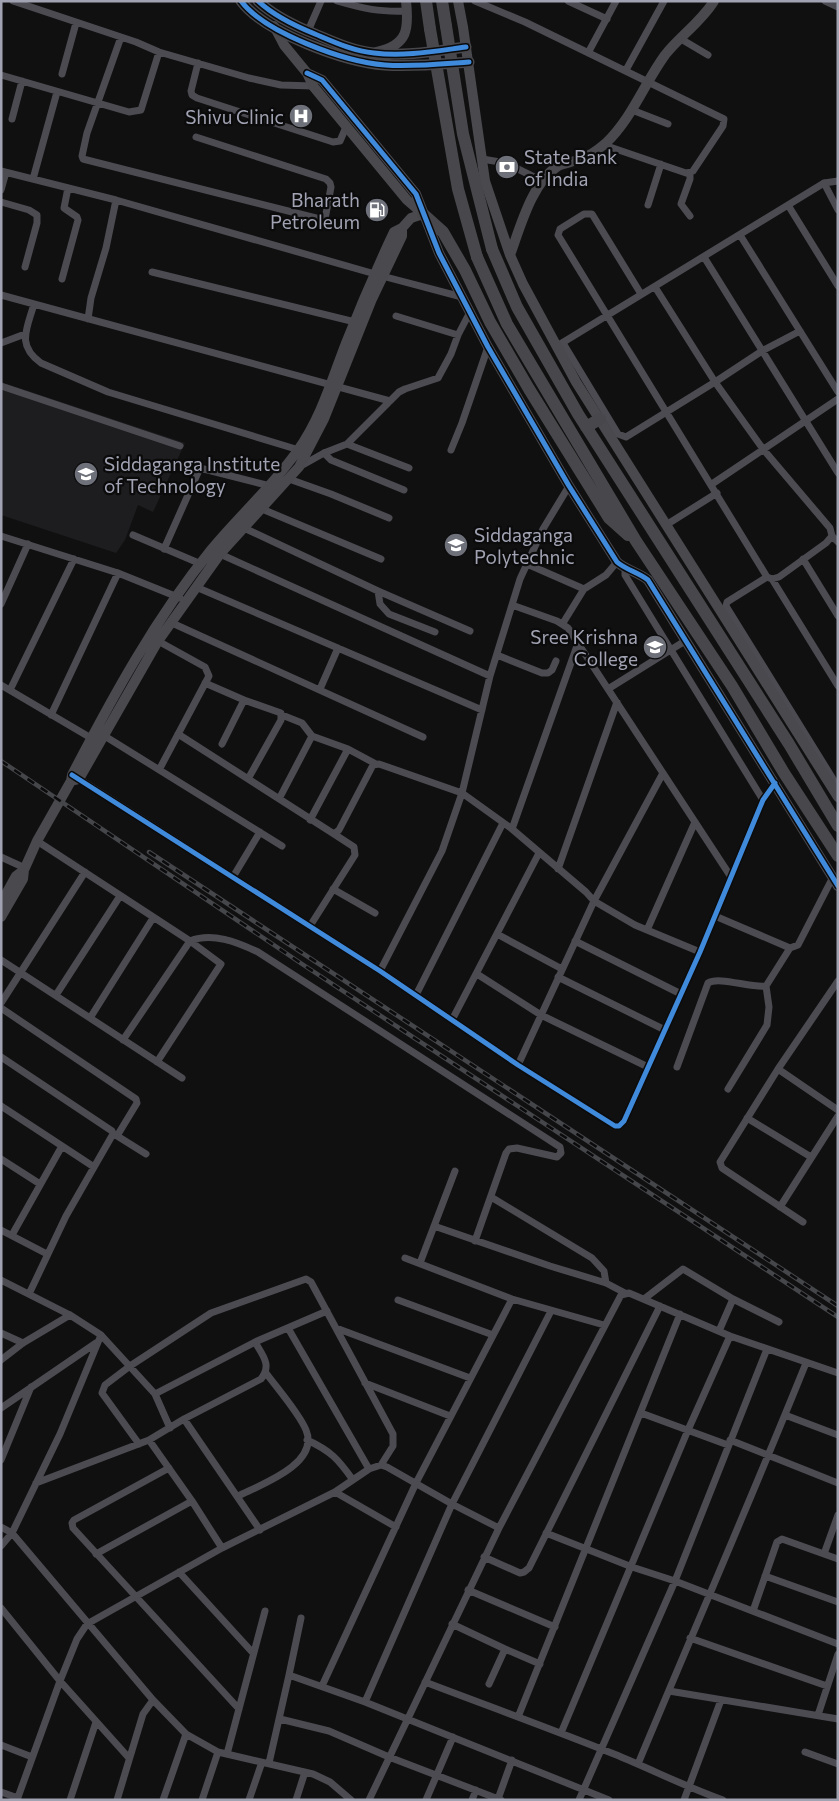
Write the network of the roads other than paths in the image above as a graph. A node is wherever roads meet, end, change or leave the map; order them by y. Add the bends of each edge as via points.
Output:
1 (13, 1) edge
2 (241, 1) edge
3 (258, 1) edge
4 (321, 1) edge
5 (337, 1) edge
6 (426, 1) edge
7 (442, 1) edge
8 (458, 1) edge
9 (475, 1) edge
10 (568, 1) edge
11 (616, 1) edge
12 (664, 1) edge
13 (714, 1) edge
14 (825, 1) edge
15 (407, 6) edge
16 (838, 7) edge
17 (607, 19) junction
18 (276, 22) junction
19 (76, 23) junction
20 (308, 31) junction
21 (121, 37) junction
22 (681, 39) junction
23 (466, 47) junction
24 (159, 52) junction
25 (374, 53) junction
26 (588, 53) junction
27 (708, 55) dead end
28 (468, 62) junction
29 (198, 63) junction
30 (626, 70) junction
31 (307, 73) junction
32 (62, 74) dead end
33 (1, 75) edge
34 (22, 81) junction
35 (648, 82) junction
36 (313, 86) junction
37 (57, 92) junction
38 (98, 103) junction
39 (632, 110) junction
40 (12, 119) dead end
41 (668, 124) dead end
42 (346, 127) junction
43 (196, 137) dead end
44 (604, 145) junction
45 (482, 160) junction
46 (661, 164) junction
47 (4, 171) edge
48 (838, 172) edge
49 (690, 173) junction
50 (34, 179) junction
51 (542, 181) junction
52 (836, 181) edge
53 (824, 182) junction
54 (68, 188) junction
55 (1, 190) edge
56 (116, 200) junction
57 (1, 202) edge
58 (648, 205) dead end
59 (788, 205) junction
60 (838, 210) edge
61 (423, 214) junction
62 (690, 216) dead end
63 (740, 235) junction
64 (510, 255) junction
65 (704, 257) junction
66 (25, 267) dead end
67 (152, 272) dead end
68 (378, 275) junction
69 (62, 279) dead end
70 (838, 286) edge
71 (655, 287) junction
72 (641, 294) junction
73 (1, 295) edge
74 (462, 297) junction
75 (34, 304) junction
76 (470, 312) junction
77 (396, 316) dead end
78 (607, 316) junction
79 (88, 319) junction
80 (355, 322) junction
81 (800, 331) junction
82 (25, 334) junction
83 (458, 335) junction
84 (1, 343) edge
85 (560, 344) junction
86 (488, 347) junction
87 (762, 351) junction
88 (715, 382) junction
89 (1, 386) edge
90 (334, 387) junction
91 (838, 392) edge
92 (838, 399) edge
93 (390, 401) junction
94 (666, 412) junction
95 (600, 419) junction
96 (806, 421) junction
97 (586, 427) junction
98 (347, 444) junction
99 (180, 446) dead end
100 (763, 449) junction
101 (299, 450) junction
102 (451, 450) dead end
103 (324, 453) junction
104 (188, 464) dead end
105 (299, 467) junction
106 (200, 468) junction
107 (409, 468) dead end
108 (838, 473) edge
109 (289, 479) junction
110 (712, 484) junction
111 (270, 486) junction
112 (569, 486) junction
113 (404, 490) dead end
114 (717, 493) junction
115 (259, 506) junction
116 (389, 518) dead end
117 (666, 525) junction
118 (244, 528) junction
119 (133, 535) dead end
120 (1, 536) edge
121 (832, 536) junction
122 (636, 541) junction
123 (838, 542) edge
124 (28, 544) junction
125 (164, 549) junction
126 (220, 554) junction
127 (74, 559) junction
128 (381, 559) dead end
129 (803, 559) junction
130 (201, 564) junction
131 (527, 564) junction
132 (621, 565) junction
133 (118, 573) junction
134 (770, 578) junction
135 (196, 586) junction
136 (584, 589) junction
137 (378, 591) junction
138 (177, 596) junction
139 (186, 601) junction
140 (1, 604) edge
141 (512, 605) junction
142 (838, 616) edge
143 (172, 623) junction
144 (563, 623) junction
145 (470, 631) dead end
146 (435, 632) dead end
147 (158, 640) junction
148 (684, 641) junction
149 (578, 643) junction
150 (338, 648) junction
151 (670, 650) junction
152 (497, 655) junction
153 (556, 661) dead end
154 (490, 676) junction
155 (205, 683) junction
156 (1, 685) edge
157 (838, 686) edge
158 (320, 689) junction
159 (608, 689) junction
160 (10, 690) junction
161 (244, 700) junction
162 (617, 702) junction
163 (482, 710) junction
164 (51, 715) junction
165 (282, 715) junction
166 (178, 734) junction
167 (103, 735) junction
168 (312, 736) junction
169 (423, 736) dead end
170 (91, 738) junction
171 (222, 744) dead end
172 (348, 749) junction
173 (815, 762) junction
174 (376, 764) junction
175 (804, 769) junction
176 (159, 770) junction
177 (663, 773) junction
178 (74, 778) junction
179 (248, 779) junction
180 (775, 783) junction
181 (838, 787) edge
182 (462, 793) junction
183 (838, 797) edge
184 (279, 799) junction
185 (764, 800) junction
186 (310, 820) junction
187 (695, 822) junction
188 (503, 823) junction
189 (838, 826) edge
190 (512, 829) junction
191 (260, 832) junction
192 (334, 834) junction
193 (37, 841) junction
194 (282, 846) dead end
195 (539, 853) junction
196 (838, 856) edge
197 (1, 857) edge
198 (24, 869) junction
199 (558, 870) junction
200 (84, 872) junction
201 (232, 877) junction
202 (731, 877) junction
203 (835, 882) edge
204 (333, 889) junction
205 (120, 896) junction
206 (2, 899) edge
207 (594, 901) junction
208 (375, 912) dead end
209 (715, 916) junction
210 (1, 917) edge
211 (153, 918) junction
212 (310, 926) junction
213 (647, 930) junction
214 (497, 934) junction
215 (190, 941) junction
216 (575, 941) junction
217 (790, 948) junction
218 (700, 952) junction
219 (1, 960) edge
220 (562, 969) junction
221 (380, 970) junction
222 (21, 972) junction
223 (477, 974) junction
224 (558, 978) junction
225 (838, 981) edge
226 (766, 986) junction
227 (681, 994) junction
228 (56, 995) junction
229 (416, 995) junction
230 (1, 1003) edge
231 (1, 1008) edge
232 (541, 1015) junction
233 (90, 1018) junction
234 (452, 1020) junction
235 (665, 1030) junction
236 (123, 1040) junction
237 (1, 1057) edge
238 (157, 1062) junction
239 (518, 1065) junction
240 (648, 1067) junction
241 (677, 1067) dead end
242 (778, 1069) junction
243 (182, 1078) dead end
244 (728, 1088) dead end
245 (1, 1106) edge
246 (838, 1110) edge
247 (838, 1116) edge
248 (747, 1118) junction
249 (115, 1135) junction
250 (62, 1146) junction
251 (146, 1154) dead end
252 (811, 1157) junction
253 (1, 1159) edge
254 (94, 1166) junction
255 (455, 1171) dead end
256 (40, 1184) junction
257 (491, 1197) junction
258 (780, 1207) junction
259 (803, 1222) dead end
260 (434, 1226) junction
261 (1, 1230) edge
262 (12, 1235) junction
263 (475, 1241) junction
264 (47, 1254) junction
265 (405, 1258) dead end
266 (420, 1263) junction
267 (1, 1280) edge
268 (606, 1283) junction
269 (625, 1293) junction
270 (28, 1294) junction
271 (512, 1299) junction
272 (644, 1299) junction
273 (733, 1299) junction
274 (398, 1300) dead end
275 (660, 1306) junction
276 (326, 1311) junction
277 (551, 1311) junction
278 (680, 1314) junction
279 (70, 1315) junction
280 (779, 1322) dead end
281 (604, 1325) junction
282 (288, 1328) junction
283 (336, 1328) junction
284 (719, 1331) junction
285 (1, 1333) edge
286 (101, 1335) junction
287 (493, 1335) junction
288 (730, 1336) junction
289 (96, 1342) junction
290 (255, 1342) junction
291 (23, 1344) junction
292 (767, 1349) junction
293 (1, 1360) edge
294 (806, 1362) junction
295 (130, 1366) junction
296 (266, 1372) junction
297 (838, 1373) edge
298 (470, 1378) junction
299 (365, 1383) junction
300 (31, 1387) junction
301 (155, 1394) junction
302 (1, 1408) edge
303 (641, 1413) junction
304 (785, 1415) junction
305 (450, 1416) junction
306 (184, 1419) junction
307 (170, 1428) junction
308 (688, 1430) junction
309 (838, 1435) edge
310 (149, 1440) junction
311 (308, 1440) junction
312 (729, 1443) junction
313 (139, 1444) junction
314 (769, 1456) junction
315 (1, 1460) edge
316 (381, 1465) junction
317 (169, 1468) junction
318 (368, 1469) junction
319 (353, 1480) junction
320 (36, 1483) junction
321 (416, 1483) junction
322 (838, 1483) edge
323 (335, 1492) junction
324 (238, 1496) junction
325 (192, 1501) junction
326 (452, 1504) junction
327 (838, 1515) edge
328 (1, 1527) edge
329 (396, 1527) junction
330 (498, 1528) junction
331 (260, 1530) junction
332 (12, 1533) junction
333 (546, 1533) junction
334 (1, 1546) edge
335 (222, 1548) junction
336 (585, 1550) junction
337 (96, 1554) junction
338 (824, 1554) junction
339 (484, 1557) junction
340 (838, 1559) edge
341 (632, 1567) junction
342 (179, 1572) junction
343 (765, 1576) junction
344 (675, 1581) junction
345 (468, 1590) junction
346 (708, 1594) junction
347 (135, 1596) junction
348 (838, 1602) edge
349 (2, 1609) edge
350 (265, 1611) dead end
351 (753, 1612) junction
352 (301, 1618) dead end
353 (87, 1624) junction
354 (452, 1624) junction
355 (555, 1627) junction
356 (690, 1638) junction
357 (838, 1644) edge
358 (505, 1650) junction
359 (253, 1653) junction
360 (838, 1654) edge
361 (540, 1664) junction
362 (289, 1675) junction
363 (60, 1681) junction
364 (425, 1682) junction
365 (490, 1684) dead end
366 (322, 1686) junction
367 (827, 1686) junction
368 (669, 1691) junction
369 (153, 1700) junction
370 (721, 1700) junction
371 (365, 1702) junction
372 (238, 1708) junction
373 (818, 1714) junction
374 (518, 1717) junction
375 (280, 1719) junction
376 (838, 1719) edge
377 (407, 1720) junction
378 (96, 1722) junction
379 (562, 1733) junction
380 (186, 1734) junction
381 (453, 1737) junction
382 (1, 1745) edge
383 (601, 1749) junction
384 (218, 1752) junction
385 (805, 1752) dead end
386 (226, 1754) junction
387 (32, 1757) junction
388 (390, 1757) junction
389 (129, 1758) junction
390 (512, 1760) junction
391 (266, 1763) junction
392 (638, 1764) junction
393 (838, 1764) edge
394 (306, 1772) junction
395 (437, 1775) junction
396 (584, 1788) junction
397 (689, 1788) junction
398 (476, 1790) junction
399 (1, 1792) edge
400 (18, 1799) edge
401 (500, 1799) edge
402 (70, 1800) edge
403 (117, 1800) edge
404 (162, 1800) edge
405 (202, 1800) edge
406 (250, 1800) edge
407 (296, 1800) edge
408 (351, 1800) edge
409 (369, 1800) edge
410 (426, 1800) edge
411 (472, 1800) edge
412 (579, 1800) edge
413 (609, 1800) edge
414 (684, 1800) edge
415 (723, 1800) edge

1 - 19 street
2 - 18 main road via 248,10
3 - 18 main road
4 - 20 street
5 - 15 street via 383,12
6 - 122 highway, bridge via 458,189 477,257 507,324
7 - 97 highway, bridge via 463,134 492,249 517,307
8 - 23 street
9 - 26 street
10 - 17 street
11 - 17 street
12 - 30 street
13 - 22 street
14 - 16 street
15 - 25 street via 408,23 404,36 399,43
17 - 26 street
18 - 20 main road
18 - 28 main road via 318,49 384,65
18 - 31 street
19 - 21 street
19 - 32 street
20 - 25 main road via 342,45
21 - 24 street
21 - 38 street
22 - 27 street
22 - 35 street via 666,54
23 - 25 main road via 416,53
23 - 28 street
24 - 29 street
24 - 38 street via 140,110 129,112
26 - 30 street
28 - 45 street
29 - 36 street via 281,85
29 - 42 street via 191,92 197,98 333,142 340,141
30 - 35 street
31 - 36 street
31 - 61 street via 322,80 416,194
33 - 34 street
34 - 37 street
34 - 40 street
35 - 39 street
35 - 49 street via 724,119 723,126
36 - 42 street
37 - 38 street
37 - 50 street
38 - 43 street via 87,133 82,156 85,160 325,219 331,188 326,179
39 - 41 street
39 - 44 street
42 - 61 street via 407,200
44 - 46 street
44 - 51 street via 559,166
45 - 51 street via 506,163
45 - 64 street via 485,181
46 - 49 street
46 - 58 street
47 - 50 street
47 - 55 street
48 - 52 street
49 - 62 street via 681,204
50 - 54 street
51 - 64 street
52 - 53 street
53 - 59 street
53 - 60 street
54 - 56 street
54 - 69 street via 64,208 78,220
56 - 68 street
56 - 79 street
57 - 66 street via 37,215
59 - 63 street
59 - 70 street
61 - 68 street via 410,218 402,228 402,236
61 - 74 street
61 - 122 highway via 443,232 490,322 609,518
63 - 65 street
63 - 81 street
64 - 85 street via 523,284
65 - 71 street
65 - 87 street
67 - 80 street
68 - 74 street
68 - 80 street
68 - 90 street
71 - 72 street
71 - 88 street
72 - 78 street
72 - 78 street via 592,214 584,214 560,228 558,235
73 - 75 street
74 - 76 street
75 - 79 street
75 - 82 street
76 - 83 street
76 - 86 street
77 - 83 street
78 - 85 street
78 - 94 street
79 - 90 street
80 - 90 street
81 - 87 street
81 - 91 street
82 - 84 street
82 - 101 street via 25,347 41,363 108,392
83 - 93 street via 438,378 405,389
85 - 94 street via 618,434 626,437
85 - 95 street via 576,382
86 - 102 street
86 - 112 street
87 - 88 street
87 - 96 street
88 - 94 street
88 - 100 street
89 - 99 street
90 - 93 street
90 - 101 street
90 - 105 street via 324,419
92 - 96 street
93 - 98 street
94 - 110 street
95 - 97 highway
95 - 117 street
96 - 100 street
96 - 108 street
97 - 175 highway
98 - 103 street
98 - 107 street
100 - 110 street
100 - 121 street via 830,528
101 - 111 street
103 - 105 street
103 - 113 street via 331,460
104 - 106 street
105 - 109 street
106 - 111 street
106 - 125 street
109 - 115 street
109 - 116 street
110 - 114 street
111 - 115 street
112 - 131 street via 543,529
112 - 132 street
114 - 117 street
114 - 134 street
115 - 118 street
115 - 128 street
115 - 130 street via 211,550
117 - 173 street
118 - 126 street
118 - 137 street
119 - 125 street
120 - 124 street
121 - 123 street
121 - 129 street
122 - 196 highway via 732,686
124 - 127 street
124 - 140 street
125 - 130 street
126 - 135 street
126 - 154 street
127 - 133 street
127 - 160 street
129 - 134 street via 778,577
129 - 142 street
130 - 138 street
131 - 136 street
131 - 141 street
132 - 136 street
132 - 148 street via 648,580
132 - 151 street
133 - 138 street
133 - 164 street
134 - 157 street
134 - 181 street via 727,602 726,606
135 - 139 street
135 - 150 street
136 - 144 street
137 - 145 street
137 - 146 street via 380,604 389,614
138 - 139 street
138 - 170 street via 160,618
139 - 143 street
141 - 144 street
141 - 152 street
143 - 147 street
143 - 158 street
144 - 149 street
147 - 155 street via 205,667 209,676
147 - 167 street
148 - 151 street
148 - 180 street
149 - 159 street
149 - 190 street
150 - 158 street
150 - 163 street
151 - 159 street
151 - 185 street
152 - 153 street via 542,673 552,670
152 - 154 street
154 - 163 street
155 - 161 street
155 - 166 street
156 - 160 street
158 - 169 street
159 - 162 street
160 - 164 street
161 - 165 street
161 - 171 street
162 - 177 street
162 - 199 street
163 - 182 street
164 - 170 street
165 - 168 street via 302,723
165 - 179 street
166 - 176 street
166 - 179 street
167 - 176 street
167 - 178 street
168 - 172 street
168 - 184 street
170 - 178 street
172 - 174 street
172 - 186 street
173 - 175 highway
173 - 183 street
174 - 182 street
174 - 192 street
175 - 189 highway
176 - 191 street
177 - 187 street
177 - 207 street
178 - 193 street
178 - 201 street
179 - 184 street
180 - 185 street
180 - 203 street
182 - 188 street
182 - 221 street via 442,851
184 - 186 street
185 - 202 street
186 - 192 street
187 - 202 street
187 - 213 street
188 - 190 street
188 - 229 street
190 - 195 street
191 - 194 street
191 - 201 street
192 - 204 street via 354,847 355,853
193 - 198 street
193 - 200 street
195 - 199 street
195 - 214 street
197 - 198 street
198 - 206 street
198 - 210 street via 24,879
199 - 207 street
200 - 205 street
200 - 222 street
201 - 212 street
202 - 209 street
203 - 217 street via 798,945
204 - 208 street
204 - 212 street
205 - 211 street
205 - 228 street
207 - 213 street
207 - 216 street
209 - 217 street
209 - 218 street
211 - 215 street
211 - 233 street
212 - 221 street
213 - 218 street
214 - 220 street
214 - 223 street
215 - 236 street
215 - 238 street via 221,966
215 - 257 street via 216,938 258,952 560,1147 561,1153 557,1156 509,1149
216 - 220 street
216 - 227 street
217 - 226 street
218 - 227 street
219 - 222 street
220 - 224 street
221 - 229 street
222 - 228 street
222 - 230 street
223 - 232 street
223 - 234 street
224 - 232 street
224 - 235 street
225 - 242 street
226 - 241 street via 715,980 708,983
226 - 244 street via 767,1025
227 - 235 street
228 - 233 street
229 - 234 street
231 - 249 street via 136,1099 137,1104
232 - 239 street
232 - 240 street
233 - 236 street
234 - 239 street
235 - 240 street
236 - 238 street
237 - 249 street
238 - 243 street
239 - 240 street via 615,1126 624,1121
242 - 246 street
242 - 248 street
245 - 250 street
247 - 252 street
248 - 252 street
248 - 258 street via 720,1165
249 - 251 street
249 - 254 street
250 - 254 street
250 - 256 street
252 - 258 street
253 - 256 street
254 - 264 street
255 - 260 street
256 - 262 street
257 - 263 street
257 - 268 street via 592,1258 604,1271
258 - 259 street
260 - 263 street
260 - 266 street
261 - 262 street
262 - 264 street
263 - 268 street
264 - 270 street
265 - 266 street
266 - 271 street
267 - 270 street
268 - 269 street
269 - 272 street
269 - 281 street
270 - 279 street
271 - 277 street
271 - 287 street
272 - 273 street via 683,1269
272 - 275 street
273 - 280 street
273 - 284 street
274 - 287 street
275 - 278 street
275 - 333 street
276 - 282 street
276 - 283 street
276 - 295 street via 311,1282 306,1279 212,1313
277 - 281 street
277 - 326 street
278 - 284 street
278 - 303 street
279 - 286 street
279 - 291 street
281 - 330 street
282 - 290 street
282 - 318 street
283 - 298 street
283 - 299 street
284 - 288 street
285 - 291 street
286 - 289 street
286 - 295 street
287 - 298 street
288 - 292 street
288 - 308 street
289 - 300 street
289 - 320 street via 60,1434
290 - 296 street via 267,1366
290 - 301 street
291 - 293 street
292 - 294 street
292 - 312 street
294 - 297 street
294 - 304 street
295 - 301 street
295 - 313 street via 105,1385 102,1393
296 - 306 street via 261,1379
296 - 311 street via 302,1423
298 - 305 street
299 - 305 street
299 - 316 street via 394,1439
300 - 302 street
300 - 315 street
301 - 307 street
303 - 308 street
303 - 336 street
304 - 309 street
304 - 314 street
305 - 321 street
306 - 307 street
306 - 324 street
307 - 310 street
308 - 312 street
308 - 341 street
310 - 313 street
310 - 317 street
311 - 319 street via 324,1447 339,1460
311 - 324 street via 299,1461 286,1472
312 - 314 street
312 - 344 street
313 - 320 street
314 - 322 street
314 - 346 street
316 - 318 street
316 - 321 street
317 - 325 street
317 - 337 street via 74,1520 73,1528
318 - 319 street
319 - 323 street
320 - 332 street
321 - 326 street
321 - 329 street
323 - 329 street
323 - 331 street
324 - 331 street
325 - 335 street
325 - 337 street
326 - 330 street
326 - 371 street
327 - 338 street
328 - 332 street
329 - 366 street
330 - 339 street
331 - 335 street
332 - 334 street
332 - 353 street
333 - 336 street
333 - 339 street via 524,1572
335 - 342 street
336 - 341 street
336 - 355 street
337 - 347 street
338 - 340 street
338 - 343 street via 782,1538 776,1542
339 - 345 street
341 - 344 street
341 - 379 street
342 - 347 street
342 - 359 street
343 - 348 street
343 - 351 street
344 - 346 street
344 - 383 street
345 - 354 street
345 - 355 street
346 - 351 street
346 - 356 street
347 - 353 street
347 - 372 street
349 - 363 street
350 - 359 street
351 - 357 street
352 - 362 street
353 - 363 street via 77,1639
353 - 369 street
354 - 358 street
354 - 364 street
355 - 361 street
356 - 367 street
356 - 368 street
358 - 361 street
358 - 365 street
359 - 372 street
360 - 367 street
361 - 374 street
362 - 366 street
362 - 375 street
363 - 378 street
363 - 387 street
364 - 374 street
364 - 377 street
366 - 371 street
367 - 373 street
368 - 370 street
368 - 392 street
369 - 380 street
369 - 389 street via 143,1714
370 - 373 street
370 - 397 street
371 - 377 street
372 - 386 street
373 - 376 street
374 - 379 street
375 - 388 street via 329,1731
375 - 391 street
377 - 381 street
377 - 388 street
378 - 389 street
378 - 402 street
379 - 383 street
380 - 384 street
380 - 404 street
381 - 390 street
381 - 395 street
382 - 387 street
383 - 392 street
383 - 396 street
384 - 386 street
384 - 405 street
385 - 393 street
386 - 391 street
387 - 400 street
388 - 395 street
388 - 409 street
389 - 403 street
390 - 396 street
390 - 401 street
391 - 394 street
391 - 406 street
392 - 397 street
394 - 407 street
394 - 408 street via 330,1782
395 - 398 street
395 - 410 street
396 - 412 street
396 - 413 street
397 - 414 street
397 - 415 street
398 - 401 street
398 - 411 street
399 - 400 street

